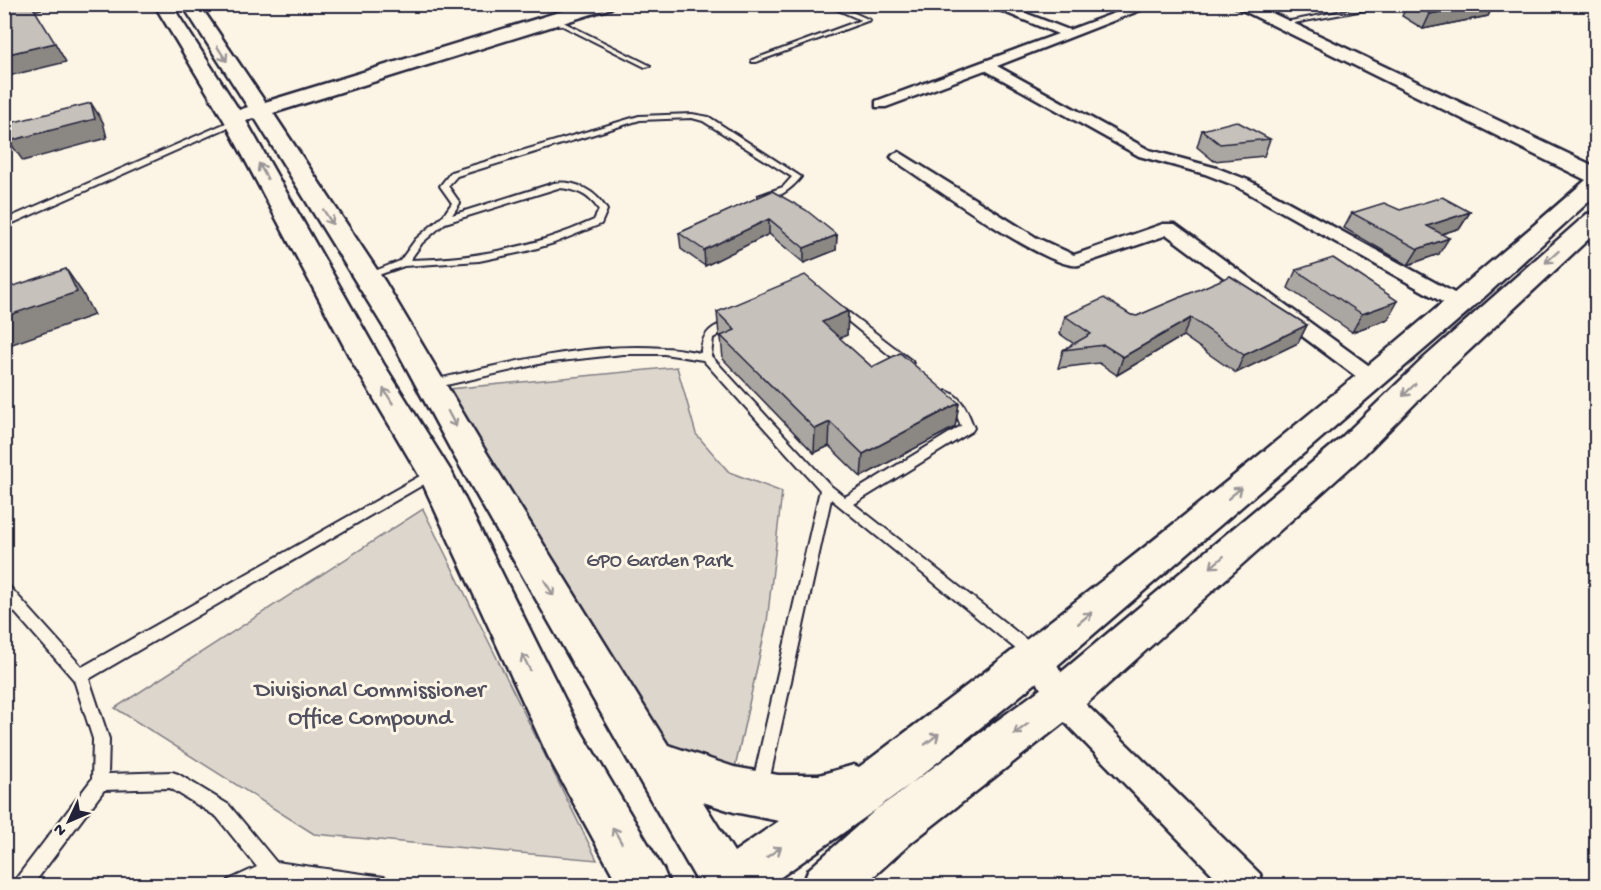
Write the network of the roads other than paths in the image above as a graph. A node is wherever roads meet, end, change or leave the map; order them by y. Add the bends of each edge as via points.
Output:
1 (162, 4) edge
2 (190, 4) edge
3 (605, 4) edge
4 (827, 4) edge
5 (990, 4) edge
6 (1111, 4) edge
7 (1151, 4) edge
8 (1238, 4) edge
9 (1258, 4) edge
10 (1393, 4) edge
11 (1131, 12) junction
12 (555, 20) junction
13 (1286, 22) junction
14 (1068, 34) junction
15 (754, 61) dead end
16 (986, 65) junction
17 (647, 66) dead end
18 (881, 104) dead end
19 (243, 117) junction
20 (1546, 147) junction
21 (1592, 156) edge
22 (899, 157) dead end
23 (1592, 195) edge
24 (753, 201) edge
25 (443, 221) junction
26 (4, 224) edge
27 (403, 263) junction
28 (367, 276) junction
29 (822, 296) edge
30 (1460, 304) junction
31 (741, 319) edge
32 (706, 357) junction
33 (921, 374) edge
34 (1372, 378) junction
35 (433, 384) junction
36 (940, 389) edge
37 (435, 473) junction
38 (827, 489) junction
39 (845, 504) junction
40 (4, 590) edge
41 (1038, 657) junction
42 (80, 675) junction
43 (1061, 699) junction
44 (652, 761) junction
45 (882, 778) junction
46 (100, 782) junction
47 (758, 794) junction
48 (271, 870) junction
49 (21, 885) edge
50 (235, 885) edge
51 (384, 885) edge
52 (646, 885) edge
53 (726, 885) edge
54 (826, 885) edge
55 (1248, 885) edge

1 - 19 street
2 -> 19 street
3 - 12 street
4 - 15 lane via 867,20
5 - 14 street
6 - 11 street
7 - 11 street
8 - 13 street
9 - 13 street
10 - 13 lane
11 - 14 street
12 - 17 lane
12 - 19 street
13 - 20 street
14 - 16 street
16 - 18 street
16 - 30 street via 1144,153 1242,183
19 - 26 lane
19 -> 28 street
37 -> 19 street via 368,363
20 - 21 street
20 - 23 street
20 - 23 street via 1568,178
22 - 34 street via 1031,242 1073,261 1169,228
23 - 30 street
23 -> 43 street via 1451,350 1352,447
24 - 25 lane via 786,189 796,177 706,119 639,118 454,174 444,186 456,202
25 - 27 lane via 419,241
25 - 27 lane via 557,185 572,185 585,191 603,210 598,222 578,232 519,252 453,263
27 - 28 lane
28 - 35 street
29 - 33 lane
30 - 34 street
31 - 32 lane via 710,333 705,340
32 - 35 lane via 664,351 612,352 543,359
32 - 38 lane
41 -> 34 street
35 -> 44 street via 470,454
36 - 39 lane via 958,404 968,428
37 - 42 lane
52 -> 37 street via 563,741
38 - 39 lane
38 - 47 lane
39 - 41 lane
40 - 42 lane
41 - 43 street
45 -> 41 street
42 - 46 lane via 101,739
43 -> 54 street via 896,824
43 - 55 street
44 - 47 street via 702,781
44 - 53 street
45 - 47 street via 819,798
53 -> 45 street
46 - 48 lane via 172,780 223,811
46 - 49 lane
48 - 50 lane
48 - 51 lane

